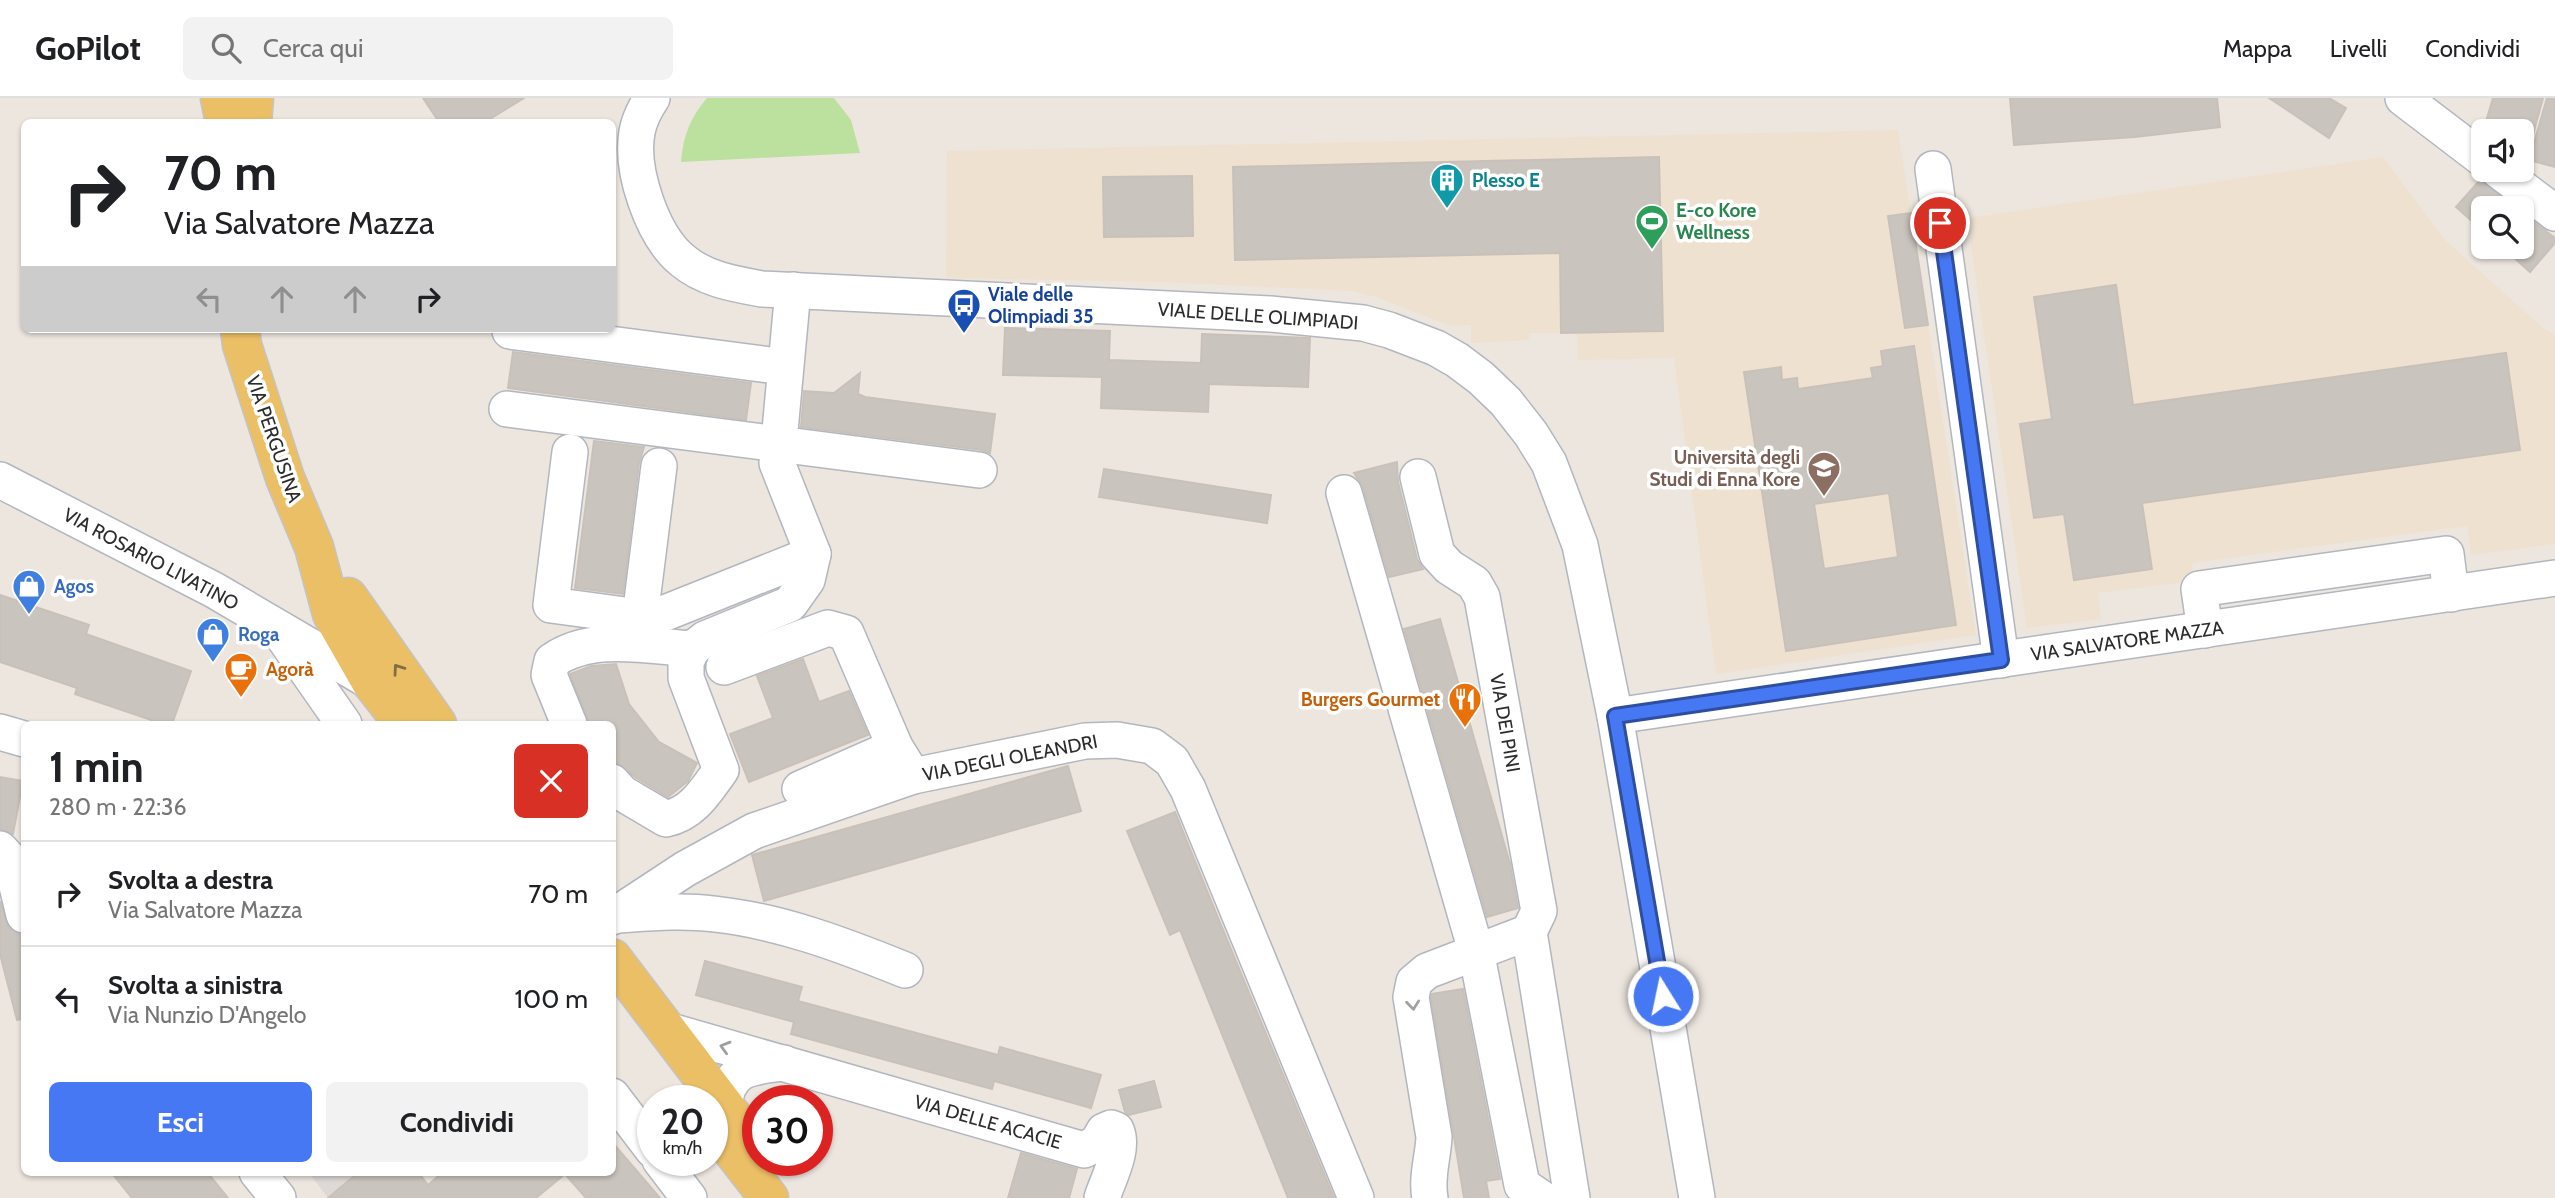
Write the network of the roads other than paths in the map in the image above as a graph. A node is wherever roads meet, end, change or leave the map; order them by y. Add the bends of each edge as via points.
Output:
1 (220, 98) edge
2 (254, 98) edge
3 (652, 98) edge
4 (2403, 98) edge
5 (224, 119) edge
6 (252, 119) edge
7 (2471, 150) edge
8 (1933, 169) dead end
9 (2514, 182) edge
10 (2555, 213) edge
11 (793, 290) junction
12 (240, 333) edge
13 (525, 333) edge
14 (785, 367) junction
15 (507, 408) dead end
16 (778, 443) junction
17 (570, 452) dead end
18 (659, 466) dead end
19 (979, 470) dead end
20 (1418, 477) dead end
21 (12, 486) edge
22 (1344, 493) dead end
23 (314, 547) junction
24 (813, 554) junction
25 (2555, 578) edge
26 (640, 617) junction
27 (278, 629) junction
28 (692, 649) junction
29 (2001, 660) junction
30 (723, 667) dead end
31 (371, 682) junction
32 (1615, 716) junction
33 (342, 721) edge
34 (402, 721) edge
35 (435, 721) edge
36 (568, 721) edge
37 (0, 732) edge
38 (21, 738) edge
39 (895, 747) junction
40 (913, 776) junction
41 (616, 786) edge
42 (800, 789) dead end
43 (0, 849) edge
44 (21, 903) edge
45 (616, 915) edge
46 (616, 916) edge
47 (1529, 932) junction
48 (1476, 951) junction
49 (616, 963) edge
50 (905, 970) dead end
51 (616, 1000) edge
52 (667, 1030) junction
53 (784, 1063) junction
54 (689, 1085) edge
55 (697, 1085) edge
56 (728, 1085) edge
57 (616, 1101) edge
58 (728, 1125) edge
59 (637, 1129) edge
60 (728, 1137) edge
61 (742, 1137) edge
62 (260, 1176) edge
63 (672, 1176) edge
64 (778, 1176) edge
65 (278, 1198) edge
66 (689, 1198) edge
67 (769, 1198) edge
68 (794, 1198) edge
69 (1102, 1198) edge
70 (1356, 1198) edge
71 (1430, 1198) edge
72 (1541, 1198) edge
73 (1572, 1198) edge
74 (1697, 1198) edge

1 - 5 main road
2 - 6 main road
3 - 11 street, VIALE DELLE OLIMPIADI via 637,132 637,171 663,236 680,259 701,273 728,283
4 - 7 street
8 - 29 street
9 - 10 street
11 - 14 street
11 - 32 street, VIALE DELLE OLIMPIADI via 1270,314 1363,323 1436,348 1489,386 1531,434 1549,463 1580,545
12 - 23 main road, VIA PERGUSINA via 285,478
13 - 14 street
14 - 16 street
15 - 16 street
16 - 19 street
16 - 24 street via 777,463
17 - 26 street via 551,605
18 - 26 street
20 - 47 street, VIA DEI PINI via 1437,554 1474,583 1482,597 1539,911
21 - 27 street, VIA ROSARIO LIVATINO via 214,590
22 - 48 street
23 - 31 main road, VIA PERGUSINA via 332,614
35 -> 23 main road, VIA PERGUSINA
24 - 26 street via 665,613
24 - 28 street via 807,580 790,604 705,639
25 - 29 street, VIA SALVATORE MAZZA
27 - 31 street, VIA ROSARIO LIVATINO
27 - 33 street, VIA ROSARIO LIVATINO
28 - 36 street via 610,643 563,653 552,661 549,675
28 - 41 street via 686,678 721,770 697,803 666,819
29 - 32 street, VIA SALVATORE MAZZA
30 - 39 street via 828,628 846,633
31 - 34 main road, VIA PERGUSINA
32 - 74 street, VIALE DELLE OLIMPIADI
37 - 38 street
39 - 40 street
39 - 42 street
40 - 45 street, VIA DEGLI OLEANDRI via 754,831
40 - 70 street, VIA DEGLI OLEANDRI via 1085,741 1152,746 1172,761 1188,789
43 - 44 street via 11,862
46 - 50 street via 676,912 771,923
47 - 48 street
47 - 73 street
48 -> 71 street via 1427,971 1414,982 1411,997 1434,1137 1428,1172
48 - 72 street via 1522,1185
49 - 52 main road
51 - 54 main road
53 -> 52 street
52 - 55 main road
53 - 56 street via 740,1073
53 - 69 street, VIA DELLE ACACIE via 1084,1150 1097,1143 1104,1131 1116,1130 1119,1149
57 - 59 street
58 - 61 main road
60 - 67 main road
62 - 65 street
63 - 66 street
64 - 68 main road

